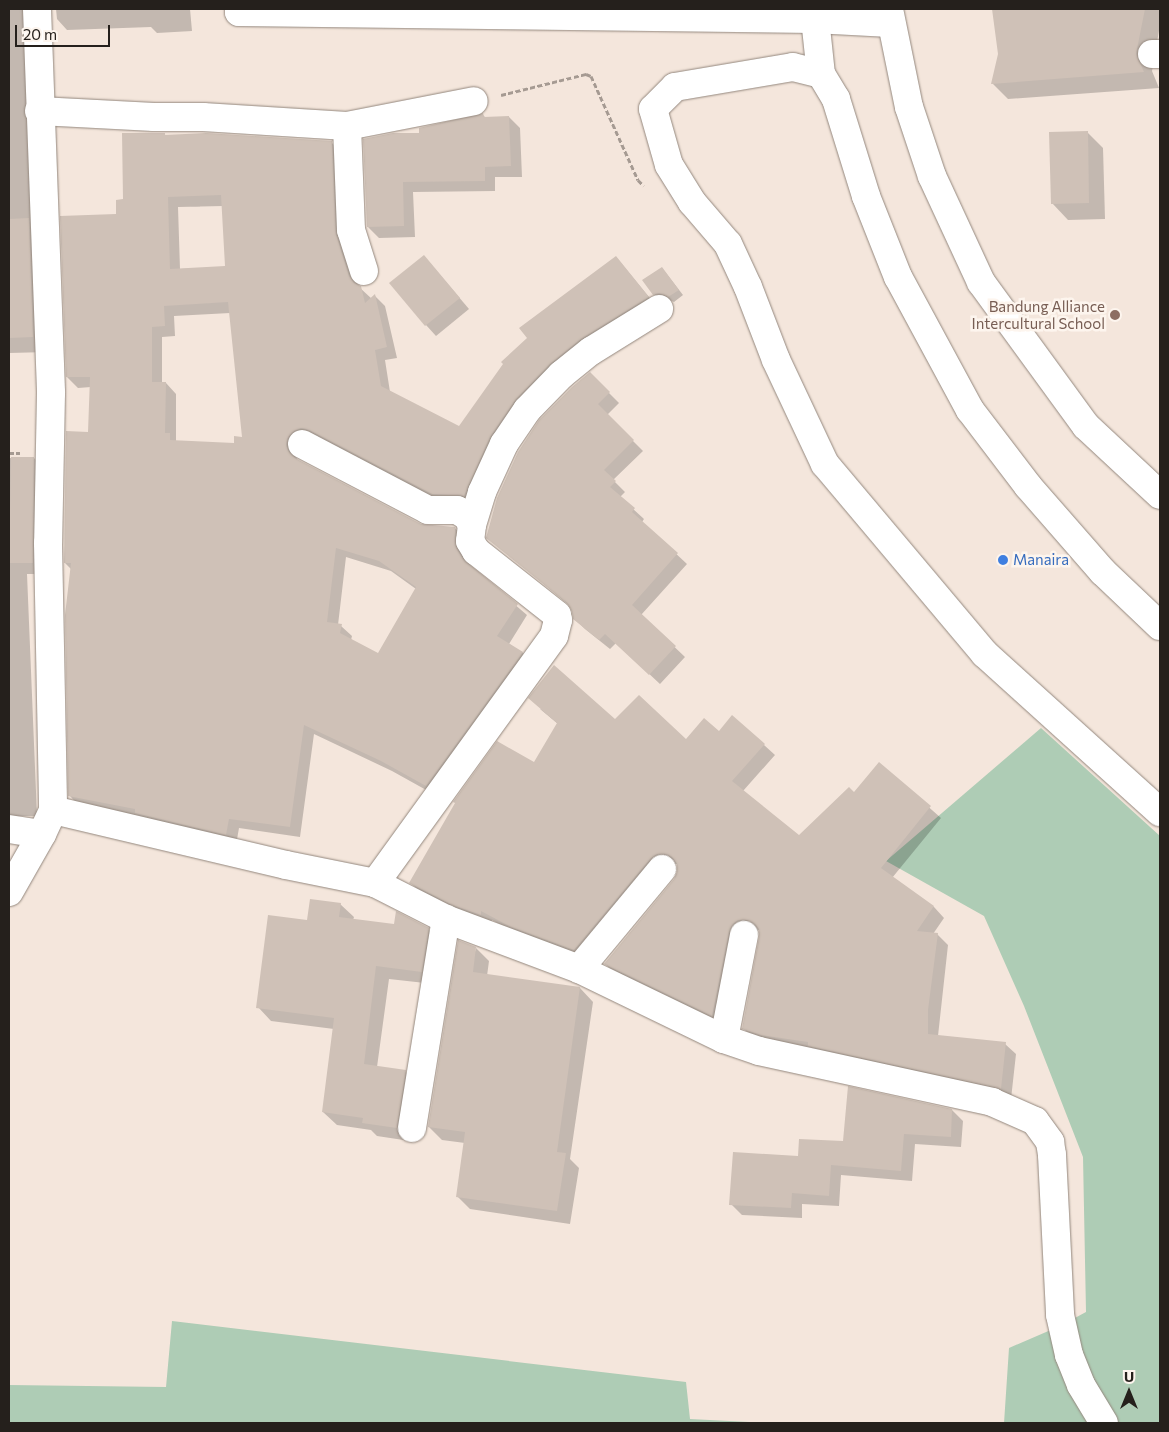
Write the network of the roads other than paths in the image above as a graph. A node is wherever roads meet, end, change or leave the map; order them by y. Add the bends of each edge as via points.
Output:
1 (37, 9) edge
2 (238, 9) edge
3 (814, 14) edge
4 (890, 16) edge
5 (821, 74) junction
6 (474, 101) road end
7 (39, 111) junction
8 (347, 126) junction
9 (364, 271) dead end
10 (659, 309) dead end
11 (302, 444) dead end
12 (1160, 495) edge
13 (472, 524) junction
14 (1160, 626) edge
15 (1160, 812) edge
16 (48, 822) junction
17 (9, 830) edge
18 (662, 869) dead end
19 (376, 883) junction
20 (9, 892) edge
21 (446, 920) junction
22 (744, 935) dead end
23 (579, 969) junction
24 (724, 1039) junction
25 (412, 1128) dead end
26 (1104, 1423) edge

1 - 7 street
2 - 3 street via 238,12
3 - 4 street
3 - 5 street
4 - 12 street via 909,107 932,176 981,282 1086,426
5 - 14 street via 836,99 866,196 898,277 970,410 1028,486 1091,558
5 - 15 street via 793,67 675,87 653,109 669,165 692,202 728,244 776,360 825,464 984,654
6 - 8 street
7 - 8 street
7 - 16 street via 51,393
8 - 9 street via 351,230
10 - 13 street via 591,351 560,375 527,410 504,444 482,492
11 - 13 street via 428,510 457,510 468,516
13 - 19 street via 470,541 476,551 557,615 558,624 554,636
16 - 17 street
16 - 19 street
16 - 20 street
18 - 23 street
19 - 21 street
21 - 23 street
21 - 25 street
22 - 24 street
23 - 24 street
24 - 26 street via 759,1051 992,1102 1035,1121 1050,1142 1052,1155 1060,1315 1069,1355 1081,1385

